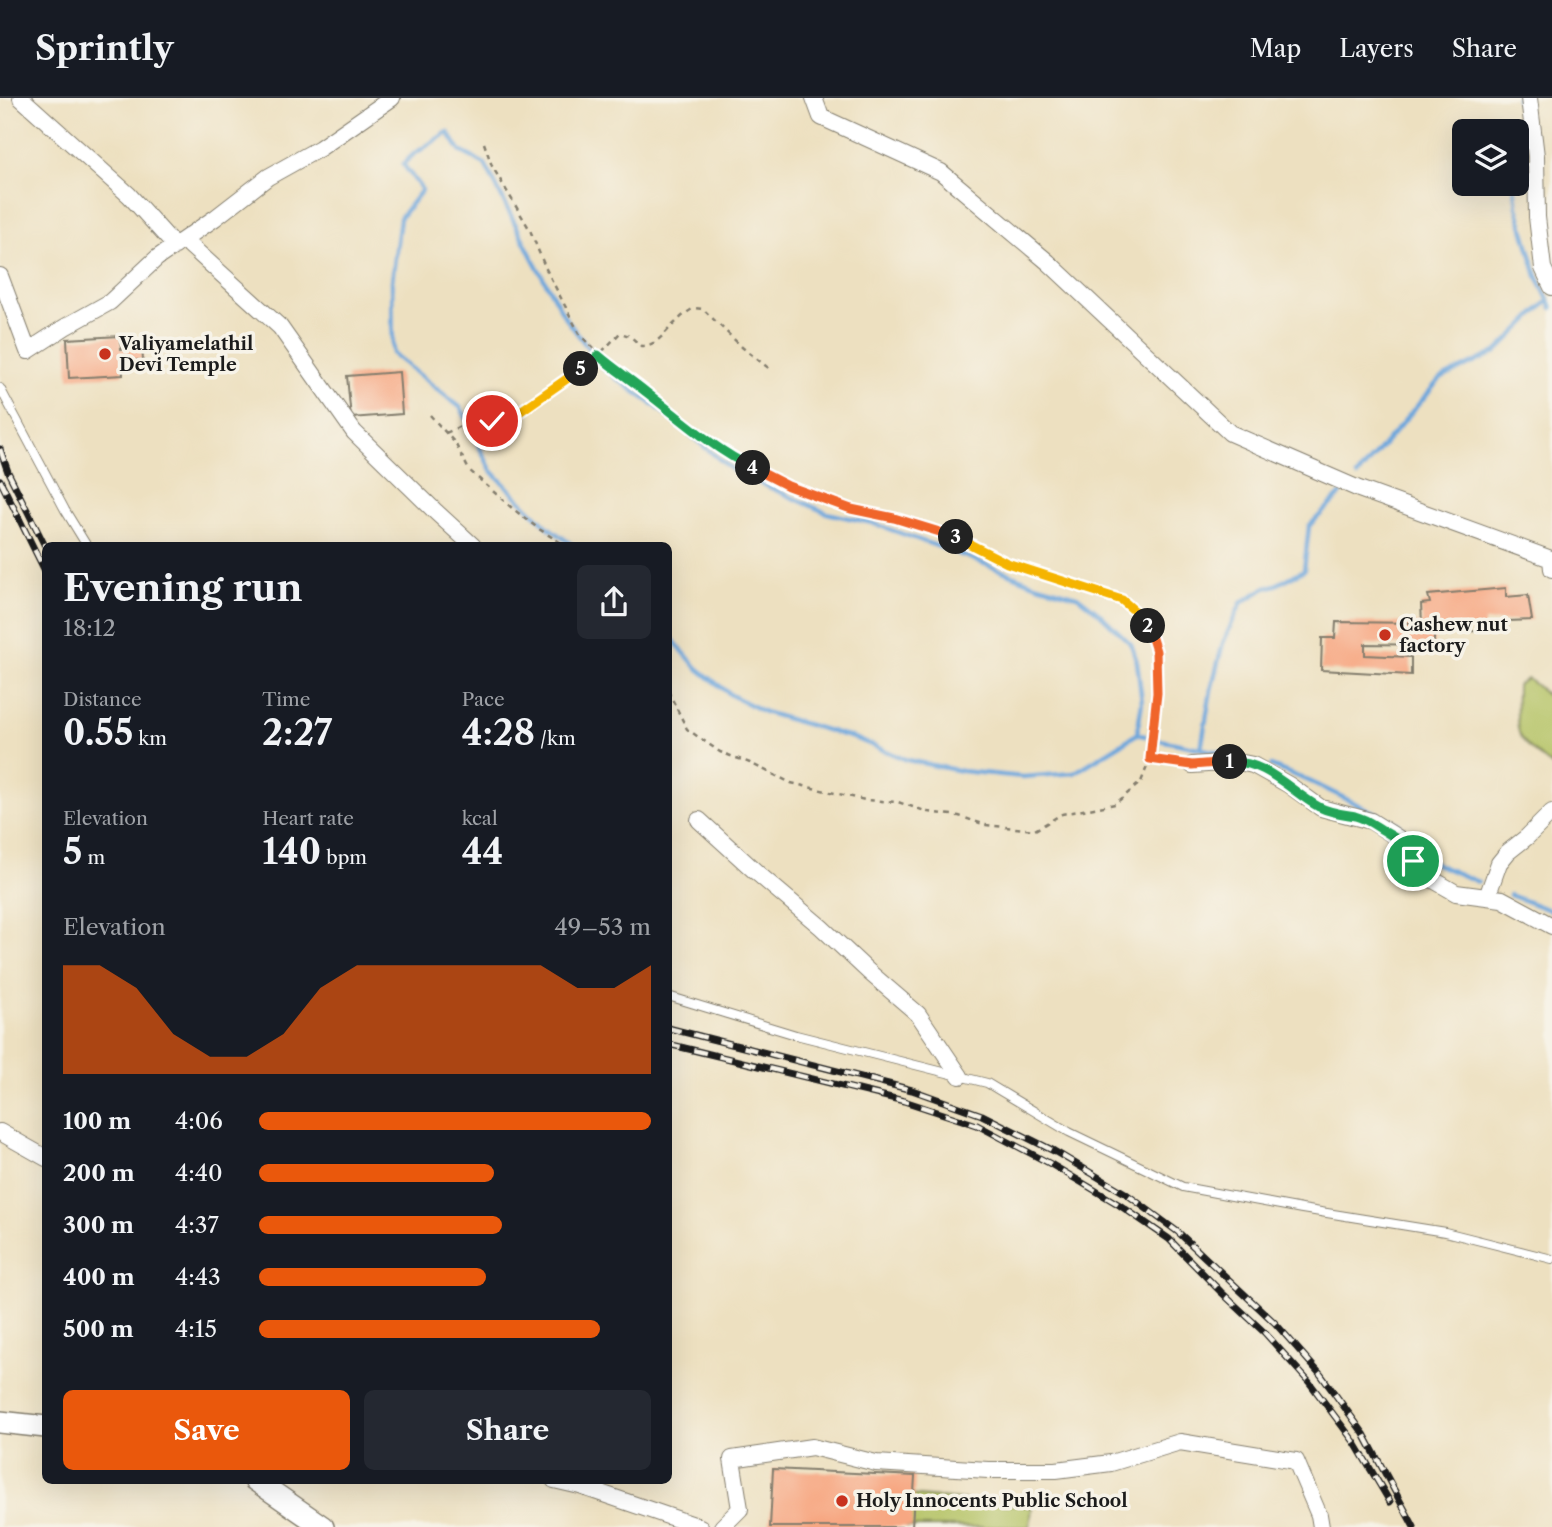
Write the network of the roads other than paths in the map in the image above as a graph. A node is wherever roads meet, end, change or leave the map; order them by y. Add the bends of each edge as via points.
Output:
1 (21, 98) edge
2 (392, 98) edge
3 (814, 98) edge
4 (1529, 98) edge
5 (180, 243) junction
6 (0, 276) edge
7 (1552, 287) edge
8 (0, 388) edge
9 (85, 542) edge
10 (469, 542) edge
11 (1552, 562) edge
12 (1192, 765) road end
13 (1552, 812) edge
14 (699, 820) dead end
15 (1487, 897) junction
16 (1552, 926) edge
17 (672, 997) edge
18 (960, 1076) junction
19 (0, 1132) edge
20 (42, 1156) edge
21 (1552, 1259) edge
22 (0, 1422) edge
23 (42, 1427) edge
24 (261, 1484) edge
25 (571, 1484) edge
26 (323, 1527) edge
27 (700, 1527) edge
28 (722, 1527) edge
29 (1321, 1527) edge

1 - 5 street
2 - 5 street via 268,177
3 - 11 street via 821,117 941,172 1048,262 1230,433 1359,489
4 - 7 street via 1543,268
5 - 6 street via 110,303 28,351
5 - 10 street via 280,327 354,432
8 - 9 lane
12 - 15 street via 1253,765 1321,808 1371,821 1398,838 1419,868 1456,893
13 - 15 street via 1499,863
14 - 18 street via 918,1014
15 - 16 street via 1502,899
17 - 18 lane via 796,1035
18 - 21 lane via 987,1083 1069,1132 1183,1187 1445,1231
19 - 20 street
22 - 23 main road
24 - 26 main road
25 - 27 street
28 - 29 street via 740,1509 732,1459 812,1447 876,1463 1056,1470 1111,1463 1180,1442 1296,1461

